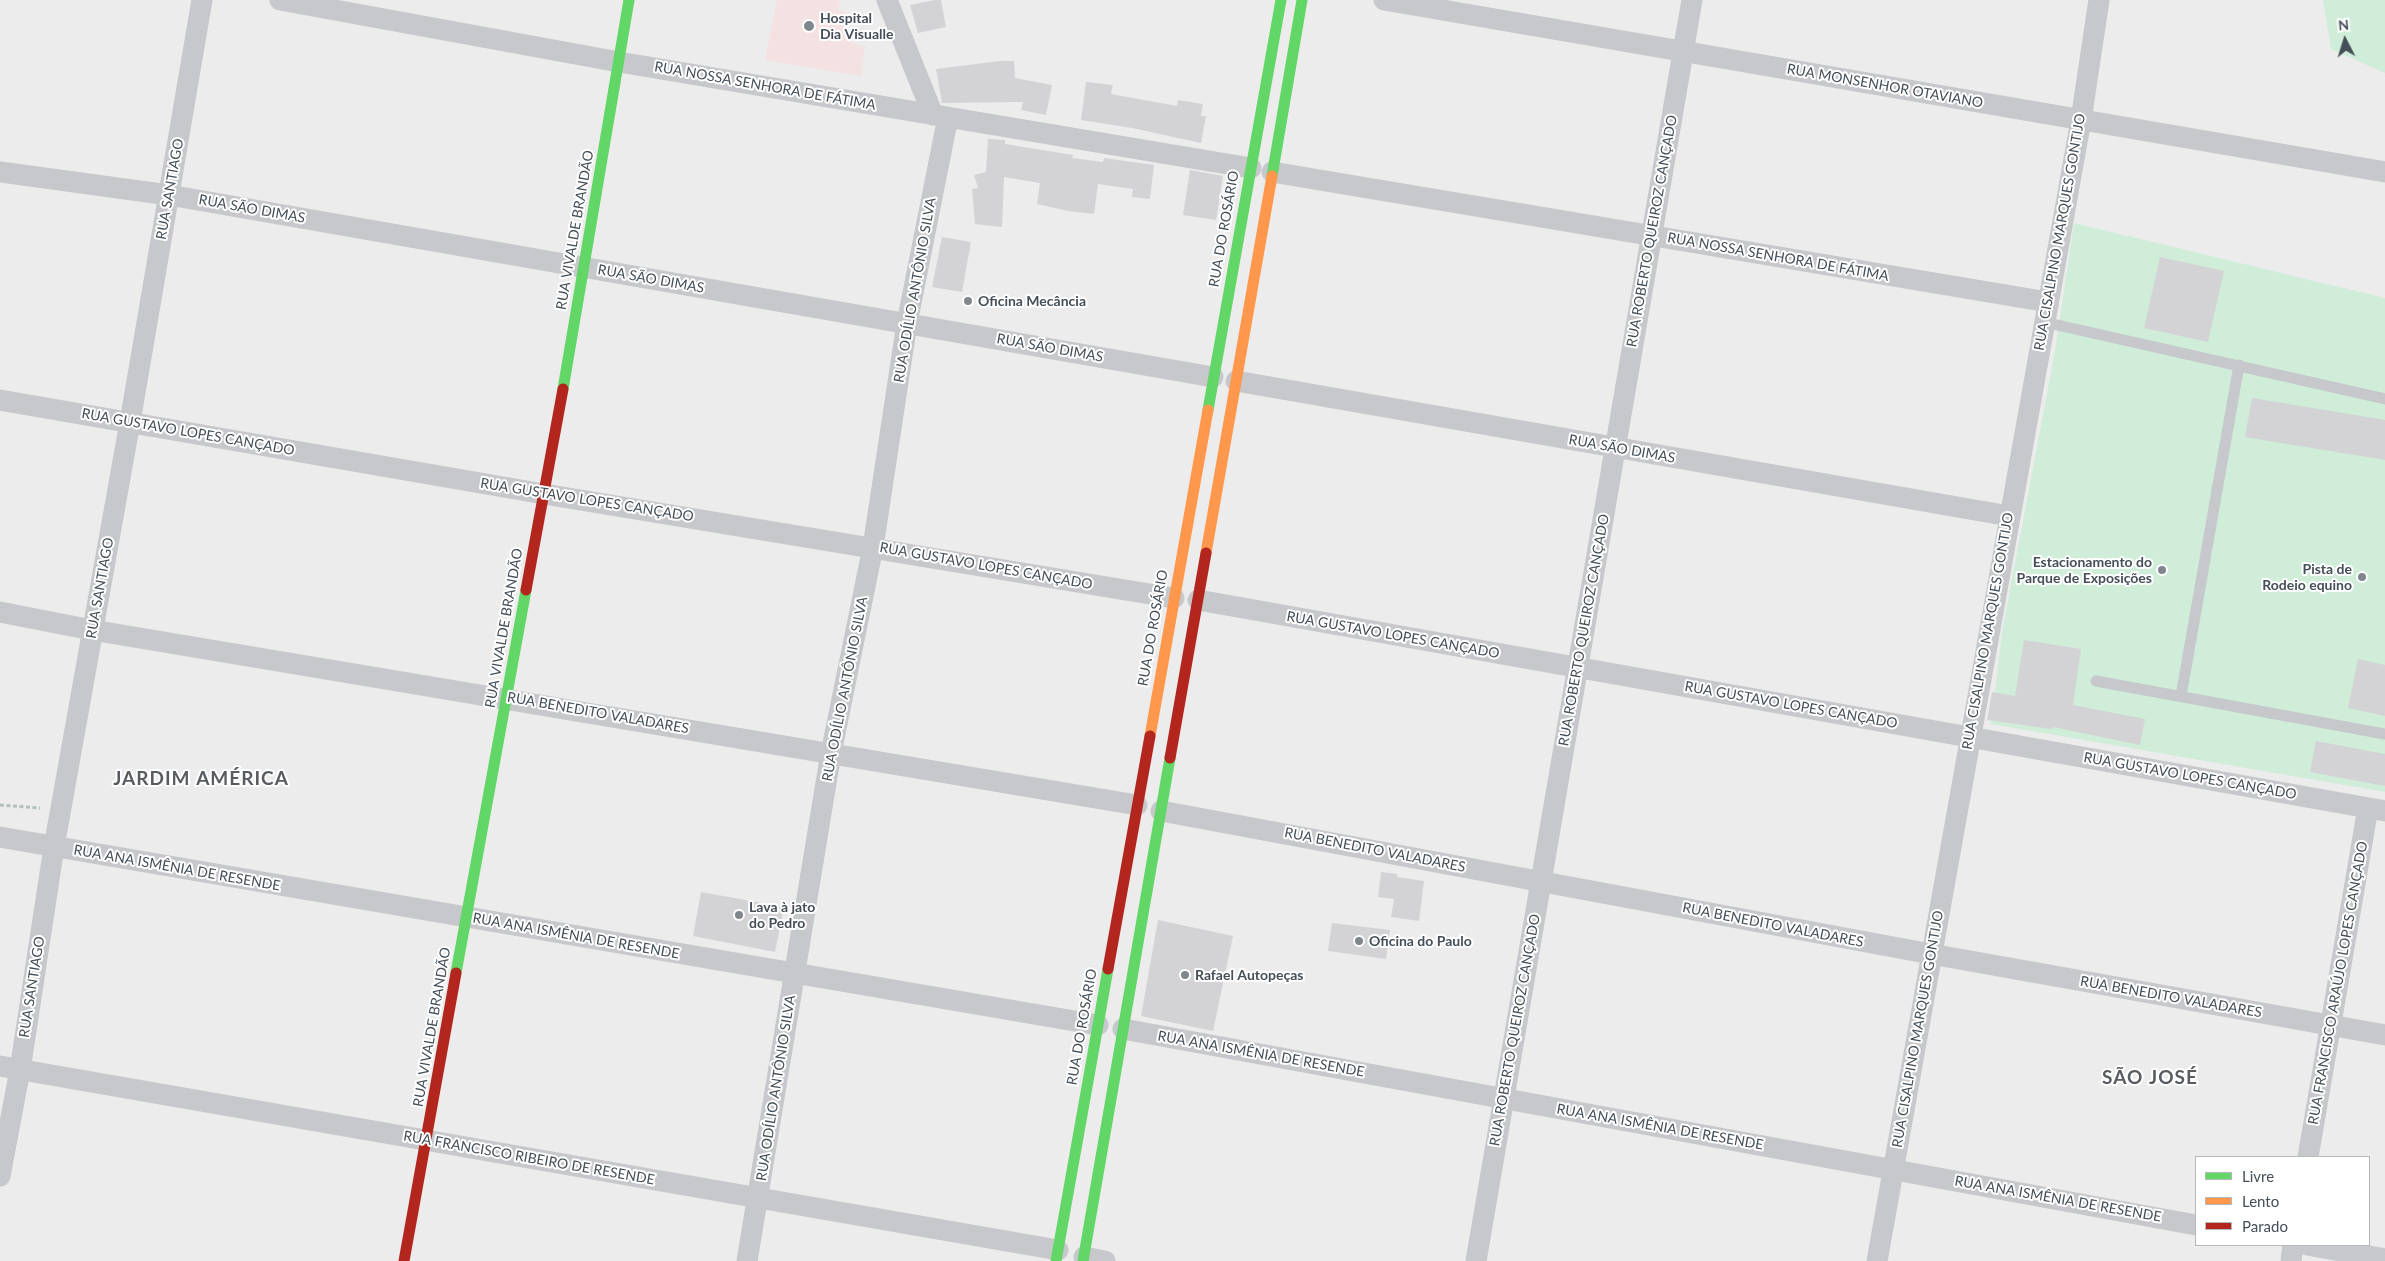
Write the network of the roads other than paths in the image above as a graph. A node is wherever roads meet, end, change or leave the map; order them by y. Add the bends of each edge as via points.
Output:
1 (202, 0) edge
2 (280, 0) edge
3 (630, 0) edge
4 (887, 0) edge
5 (1281, 0) edge
6 (1302, 0) edge
7 (1384, 0) edge
8 (1692, 0) edge
9 (2099, 0) edge
10 (1683, 52) junction
11 (619, 62) junction
12 (941, 116) junction
13 (2081, 120) junction
14 (1251, 168) junction
15 (0, 172) edge
16 (1272, 172) junction
17 (2385, 172) edge
18 (169, 195) junction
19 (1651, 235) junction
20 (584, 267) junction
21 (2046, 312) junction
22 (907, 323) junction
23 (2238, 365) junction
24 (1213, 377) junction
25 (1236, 381) junction
26 (2385, 399) edge
27 (0, 400) edge
28 (130, 422) junction
29 (1615, 447) junction
30 (544, 494) junction
31 (2008, 516) junction
32 (873, 547) junction
33 (1174, 598) junction
34 (1198, 600) junction
35 (0, 612) edge
36 (92, 630) junction
37 (1578, 668) junction
38 (2096, 681) dead end
39 (2182, 696) junction
40 (506, 698) junction
41 (2385, 734) edge
42 (1970, 737) junction
43 (831, 753) junction
44 (1137, 806) junction
45 (2377, 810) edge
46 (1161, 811) junction
47 (0, 837) edge
48 (54, 847) junction
49 (1540, 881) junction
50 (467, 917) junction
51 (1931, 954) junction
52 (794, 974) junction
53 (1098, 1026) junction
54 (2331, 1026) junction
55 (1123, 1029) junction
56 (2385, 1035) edge
57 (10, 1068) edge
58 (1503, 1098) junction
59 (426, 1140) junction
60 (2308, 1156) edge
61 (1893, 1169) junction
62 (0, 1176) edge
63 (758, 1198) junction
64 (2195, 1225) edge
65 (2293, 1246) edge
66 (2313, 1246) edge
67 (1057, 1255) edge
68 (1083, 1259) edge
69 (2385, 1259) edge
70 (404, 1261) edge
71 (747, 1261) edge
72 (1105, 1261) edge
73 (1476, 1261) edge
74 (1877, 1261) edge
75 (2290, 1261) edge

1 - 18 street, RUA SANTIAGO
2 - 11 street, RUA NOSSA SENHORA DE FÁTIMA
3 - 11 main road, RUA VIVALDE BRANDÃO
4 - 12 street
5 - 14 main road, RUA DO ROSÁRIO
6 - 16 main road
7 - 10 street, RUA MONSENHOR OTAVIANO
8 - 10 street, RUA ROBERTO QUEIROZ CANÇADO
9 - 13 street, RUA CISALPINO MARQUES GONTIJO
10 - 13 street, RUA MONSENHOR OTAVIANO
10 - 19 street, RUA ROBERTO QUEIROZ CANÇADO
11 - 12 street, RUA NOSSA SENHORA DE FÁTIMA
11 - 20 main road, RUA VIVALDE BRANDÃO
12 - 14 street, RUA NOSSA SENHORA DE FÁTIMA
12 - 22 street, RUA ODÍLIO ANTÔNIO SILVA
13 - 17 street, RUA MONSENHOR OTAVIANO
13 - 21 street, RUA CISALPINO MARQUES GONTIJO
14 - 24 main road, RUA DO ROSÁRIO
15 - 18 street, RUA SÃO DIMAS
16 - 19 street, RUA NOSSA SENHORA DE FÁTIMA
16 - 25 main road
18 - 20 street, RUA SÃO DIMAS
18 - 28 street, RUA SANTIAGO
19 - 21 street, RUA NOSSA SENHORA DE FÁTIMA
19 - 29 street, RUA ROBERTO QUEIROZ CANÇADO
20 - 22 street, RUA SÃO DIMAS
20 - 30 main road, RUA VIVALDE BRANDÃO
21 - 23 lane
21 - 31 street, RUA CISALPINO MARQUES GONTIJO
22 - 24 street, RUA SÃO DIMAS
22 - 32 street, RUA ODÍLIO ANTÔNIO SILVA
23 - 26 lane
23 - 39 lane
24 - 33 main road, RUA DO ROSÁRIO
25 - 29 street, RUA SÃO DIMAS
25 - 34 main road
27 - 28 street, RUA GUSTAVO LOPES CANÇADO
28 - 30 street, RUA GUSTAVO LOPES CANÇADO
28 - 36 street, RUA SANTIAGO
29 - 31 street, RUA SÃO DIMAS
29 - 37 street, RUA ROBERTO QUEIROZ CANÇADO
30 - 32 street, RUA GUSTAVO LOPES CANÇADO
30 - 40 main road, RUA VIVALDE BRANDÃO
31 - 42 street, RUA CISALPINO MARQUES GONTIJO
32 - 33 street, RUA GUSTAVO LOPES CANÇADO
32 - 43 street, RUA ODÍLIO ANTÔNIO SILVA
33 - 44 main road, RUA DO ROSÁRIO
34 - 37 street, RUA GUSTAVO LOPES CANÇADO
34 - 46 main road
35 - 36 street, RUA BENEDITO VALADARES
36 - 40 street, RUA BENEDITO VALADARES
36 - 48 street, RUA SANTIAGO
37 - 42 street, RUA GUSTAVO LOPES CANÇADO
37 - 49 street, RUA ROBERTO QUEIROZ CANÇADO
38 - 39 lane
39 - 41 lane
40 - 43 street, RUA BENEDITO VALADARES
40 - 50 main road, RUA VIVALDE BRANDÃO
42 - 45 street, RUA GUSTAVO LOPES CANÇADO
42 - 51 street, RUA CISALPINO MARQUES GONTIJO
43 - 44 street, RUA BENEDITO VALADARES
43 - 52 street, RUA ODÍLIO ANTÔNIO SILVA
44 - 53 main road, RUA DO ROSÁRIO
45 - 54 street, RUA FRANCISCO ARAÚJO LOPES CANÇADO
46 - 49 street, RUA BENEDITO VALADARES
46 - 55 main road
47 - 48 street, RUA ANA ISMÊNIA DE RESENDE
48 - 50 street, RUA ANA ISMÊNIA DE RESENDE
48 - 57 street, RUA SANTIAGO
49 - 51 street, RUA BENEDITO VALADARES
49 - 58 street, RUA ROBERTO QUEIROZ CANÇADO
50 - 52 street, RUA ANA ISMÊNIA DE RESENDE
50 - 59 main road, RUA VIVALDE BRANDÃO
51 - 54 street, RUA BENEDITO VALADARES
51 - 61 street, RUA CISALPINO MARQUES GONTIJO
52 - 53 street, RUA ANA ISMÊNIA DE RESENDE
52 - 63 street, RUA ODÍLIO ANTÔNIO SILVA
53 - 67 main road, RUA DO ROSÁRIO
54 - 56 street, RUA BENEDITO VALADARES
54 - 60 street, RUA FRANCISCO ARAÚJO LOPES CANÇADO
55 - 58 street, RUA ANA ISMÊNIA DE RESENDE
55 - 68 main road
57 - 59 street, RUA FRANCISCO RIBEIRO DE RESENDE
57 - 62 street, RUA SANTIAGO
58 - 61 street, RUA ANA ISMÊNIA DE RESENDE
58 - 73 street, RUA ROBERTO QUEIROZ CANÇADO
59 - 63 street, RUA FRANCISCO RIBEIRO DE RESENDE
59 - 70 main road, RUA VIVALDE BRANDÃO
61 - 64 street, RUA ANA ISMÊNIA DE RESENDE
61 - 74 street, RUA CISALPINO MARQUES GONTIJO
63 - 67 street, RUA FRANCISCO RIBEIRO DE RESENDE
63 - 71 street, RUA ODÍLIO ANTÔNIO SILVA
65 - 75 street
66 - 69 street
68 - 72 street

